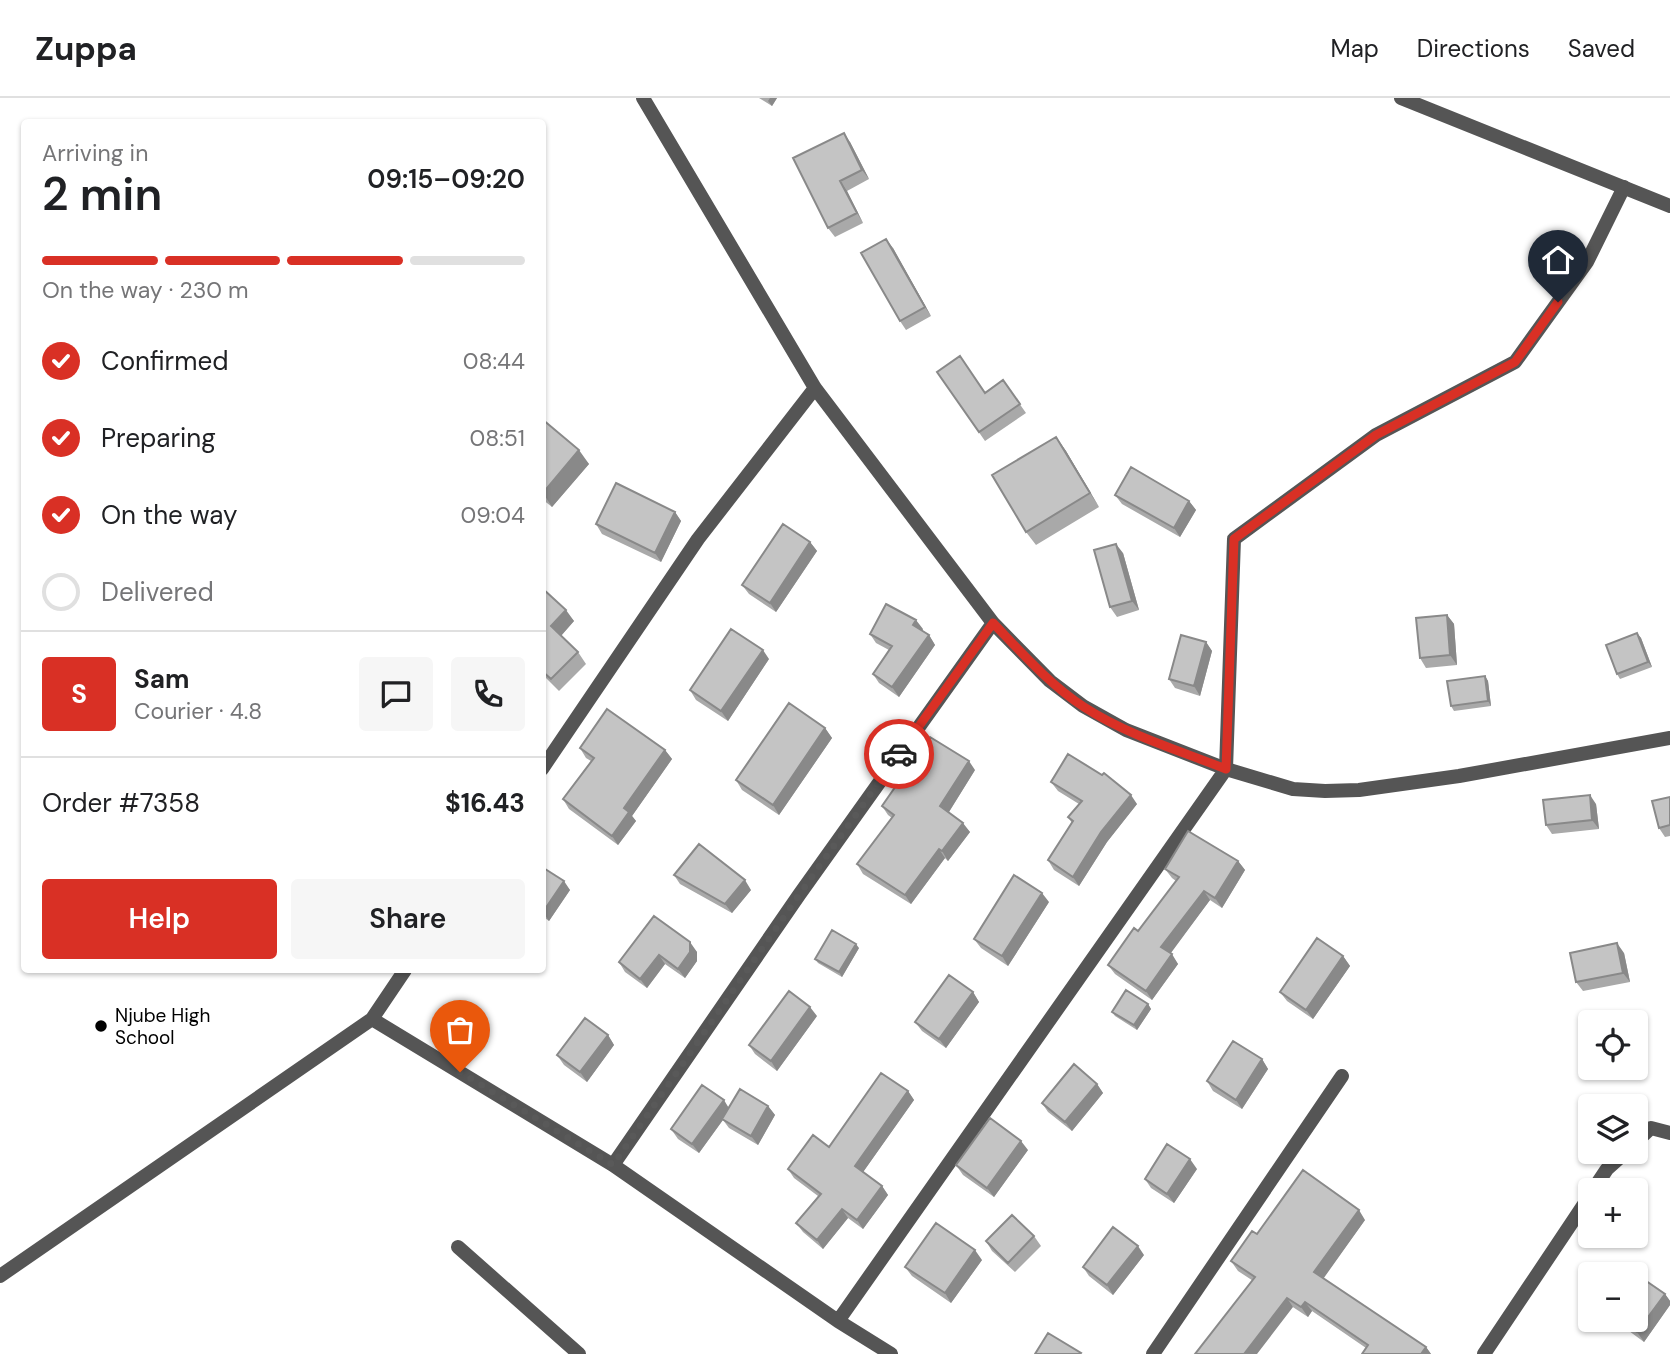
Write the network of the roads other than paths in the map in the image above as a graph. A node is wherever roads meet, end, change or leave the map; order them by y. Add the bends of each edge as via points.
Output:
1 (643, 98) edge
2 (1401, 98) edge
3 (1624, 187) junction
4 (1670, 206) edge
5 (815, 388) junction
6 (993, 623) junction
7 (1670, 738) edge
8 (546, 763) edge
9 (1226, 769) junction
10 (403, 973) edge
11 (372, 1018) junction
12 (1342, 1076) dead end
13 (1648, 1131) edge
14 (1670, 1132) edge
15 (1613, 1164) edge
16 (613, 1165) junction
17 (1602, 1178) edge
18 (1578, 1213) edge
19 (458, 1247) dead end
20 (0, 1276) edge
21 (838, 1321) junction
22 (579, 1354) edge
23 (891, 1354) edge
24 (1153, 1354) edge
25 (1484, 1354) edge

1 - 5 street
2 - 3 street
3 - 4 street
3 - 9 street via 1587,262 1515,362 1376,435 1234,539
5 - 6 street
5 - 8 street via 698,539
6 - 9 street via 1050,681 1083,706 1125,730
6 - 16 street
7 - 9 street via 1359,790 1293,789
9 - 21 street
10 - 11 street
11 - 16 street
11 - 20 street
12 - 24 street
13 - 14 street
15 - 17 street
16 - 21 street
18 - 25 street
19 - 22 street
21 - 23 street

